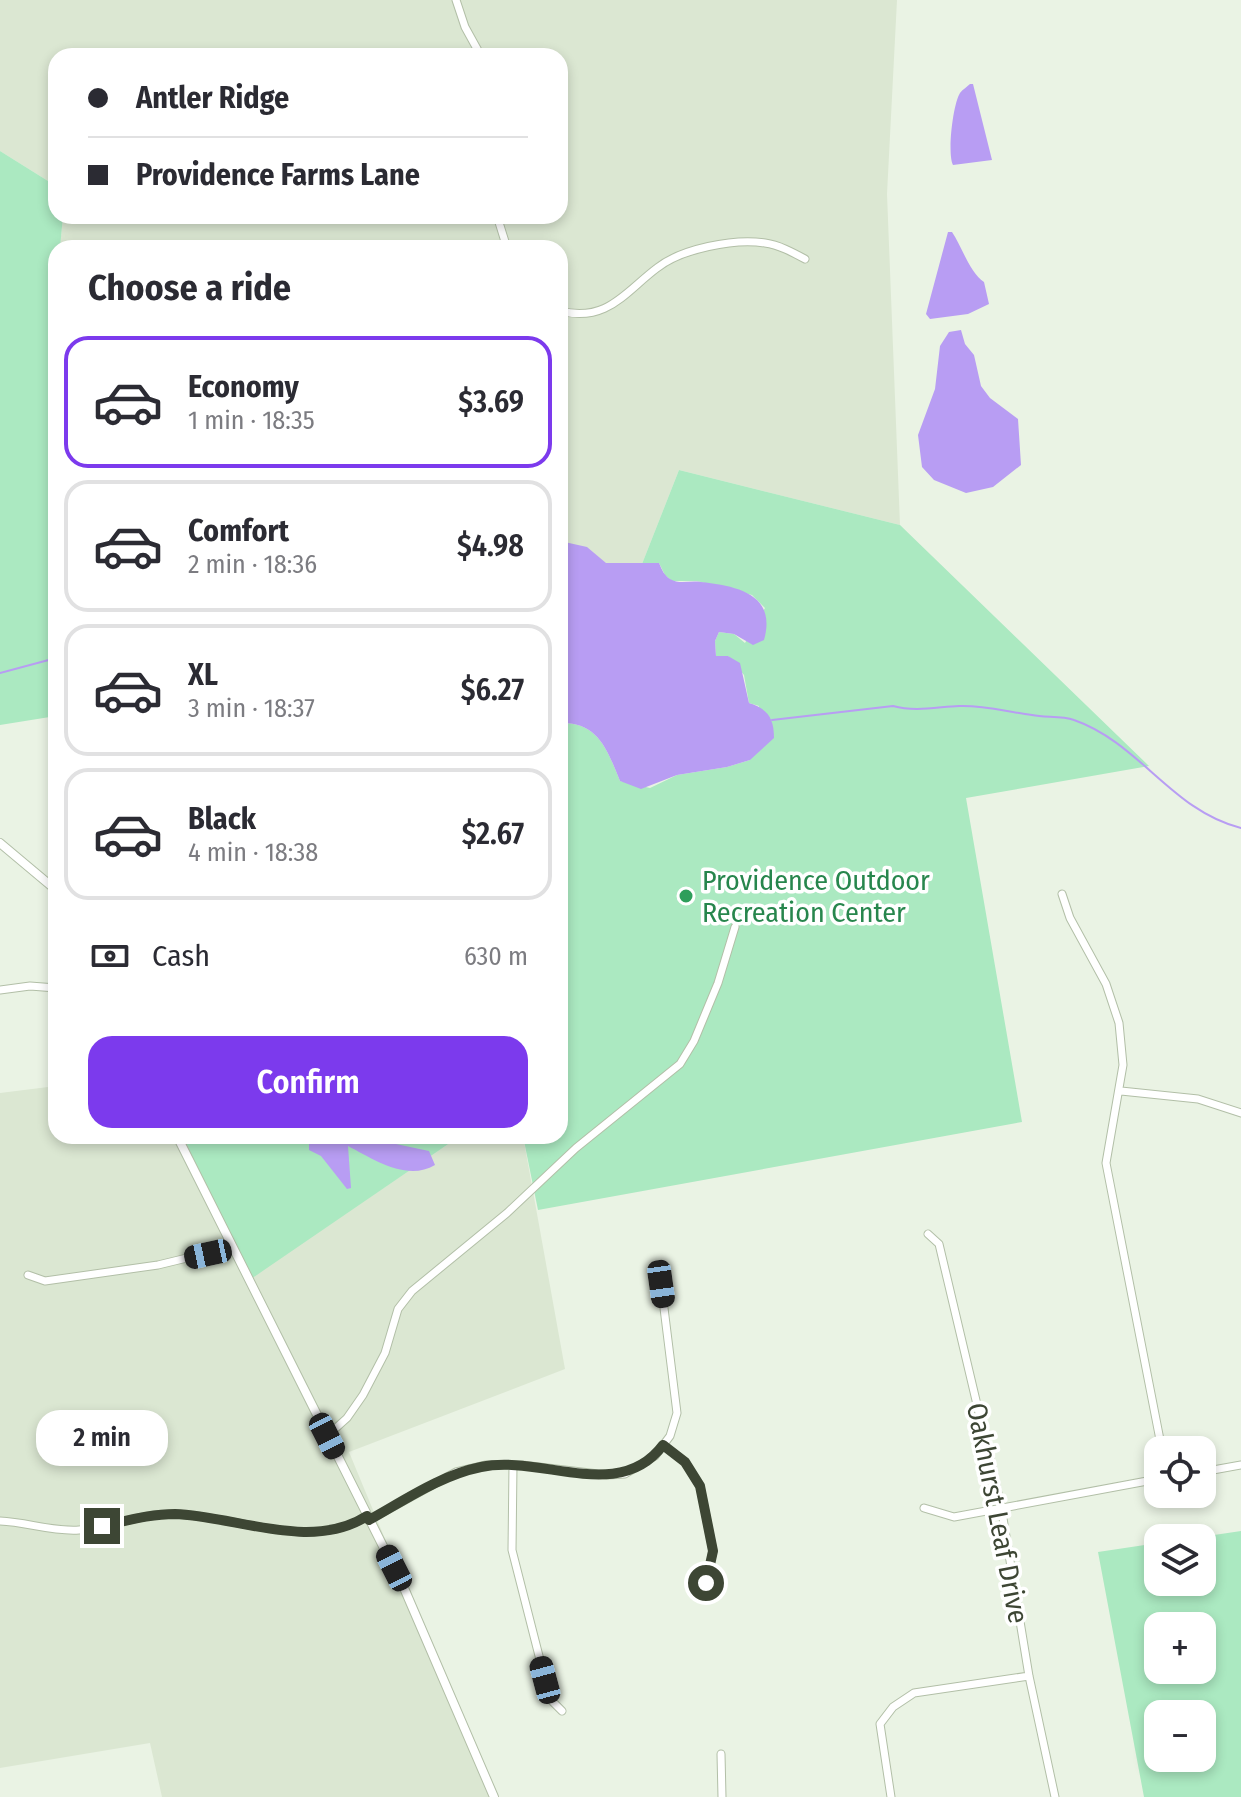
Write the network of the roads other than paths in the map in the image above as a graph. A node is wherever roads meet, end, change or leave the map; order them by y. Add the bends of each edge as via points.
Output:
1 (456, 0) edge
2 (477, 48) edge
3 (805, 259) dead end
4 (568, 312) edge
5 (0, 843) edge
6 (48, 883) edge
7 (1062, 894) dead end
8 (735, 927) dead end
9 (48, 987) edge
10 (0, 990) edge
11 (1121, 1091) junction
12 (1241, 1113) edge
13 (181, 1144) edge
14 (928, 1234) dead end
15 (232, 1247) junction
16 (28, 1275) dead end
17 (661, 1284) dead end
18 (327, 1436) junction
19 (1159, 1436) edge
20 (663, 1445) junction
21 (513, 1465) junction
22 (1241, 1465) edge
23 (1216, 1469) edge
24 (1144, 1481) edge
25 (1001, 1506) junction
26 (924, 1508) dead end
27 (368, 1518) junction
28 (0, 1521) edge
29 (706, 1583) dead end
30 (1029, 1676) junction
31 (562, 1711) dead end
32 (721, 1754) dead end
33 (494, 1797) edge
34 (722, 1797) edge
35 (891, 1797) edge
36 (1055, 1797) edge

1 - 2 street
3 - 4 street via 765,243 703,248 667,261 610,306 588,313
5 - 6 street
7 - 11 street via 1119,1023
8 - 18 street via 718,983 680,1064 412,1291 398,1309 385,1353 363,1395
9 - 10 street
11 - 12 street via 1198,1099
11 - 19 street via 1106,1163
13 - 15 street
14 - 25 street, Oakhurst Leaf Drive via 939,1244
15 - 16 street via 158,1265 60,1279
15 - 18 street
17 - 20 street via 677,1400 670,1436
18 - 27 street
20 - 21 street via 625,1474
20 - 29 street via 685,1462 700,1486 713,1551
21 - 27 street via 456,1472
21 - 31 street via 512,1550 550,1699
22 - 23 street
24 - 25 street
25 - 26 street via 954,1517
25 - 30 street, Oakhurst Leaf Drive
27 - 28 street via 344,1528 307,1532 175,1514 76,1530
27 - 33 street via 425,1634
30 - 35 street via 914,1693 893,1707 880,1724
30 - 36 street, Oakhurst Leaf Drive
32 - 34 street

